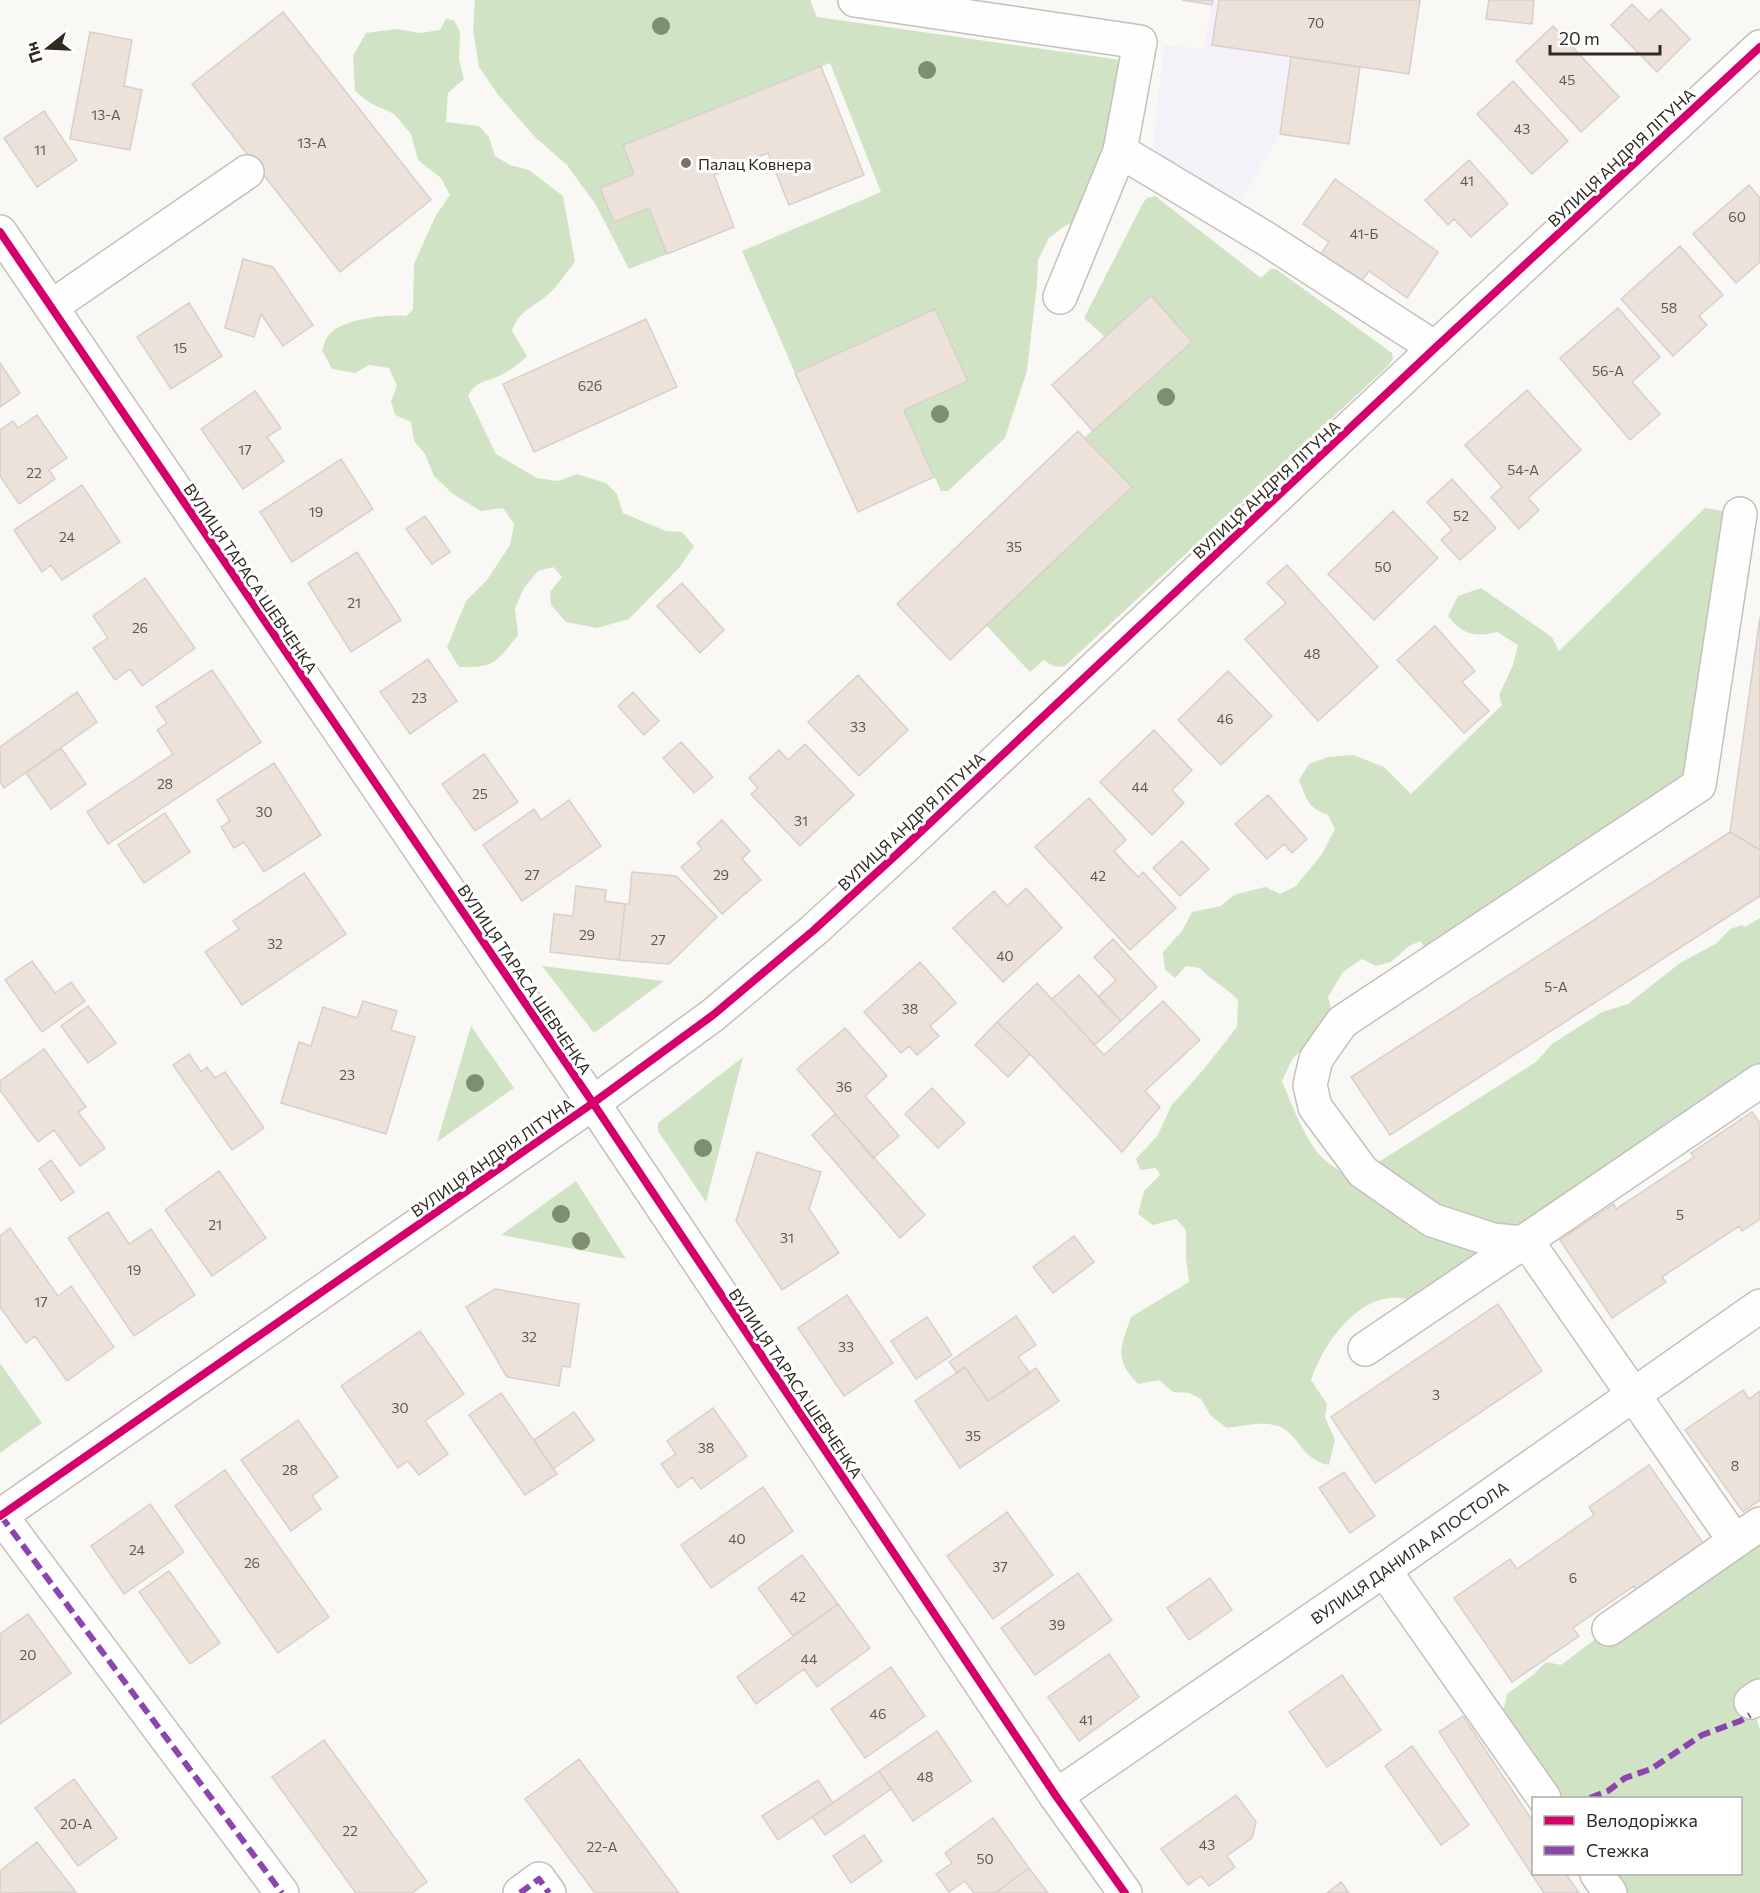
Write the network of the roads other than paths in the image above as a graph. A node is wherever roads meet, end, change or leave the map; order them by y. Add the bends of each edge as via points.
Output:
1 (855, 0) edge
2 (1760, 46) edge
3 (1120, 151) junction
4 (247, 172) dead end
5 (0, 232) edge
6 (1060, 297) dead end
7 (51, 307) junction
8 (1435, 348) junction
9 (1740, 514) dead end
10 (1760, 1082) edge
11 (593, 1103) junction
12 (1522, 1243) junction
13 (1760, 1306) edge
14 (1365, 1349) dead end
15 (1633, 1395) junction
16 (0, 1516) edge
17 (1748, 1533) edge
18 (1384, 1570) junction
19 (1609, 1629) dead end
20 (1056, 1796) junction
21 (1543, 1797) edge
22 (1598, 1875) edge
23 (282, 1893) edge
24 (519, 1893) edge
25 (549, 1893) edge
26 (1125, 1893) edge
27 (1610, 1893) edge

1 - 3 street via 1140,42
2 - 8 street, ВУЛИЦЯ АНДРІЯ ЛІТУНА
3 - 6 street
3 - 8 street via 1265,238
4 - 7 street
5 - 7 street, ВУЛИЦЯ ТАРАСА ШЕВЧЕНКА
7 - 11 street, ВУЛИЦЯ ТАРАСА ШЕВЧЕНКА
8 - 11 street, ВУЛИЦЯ АНДРІЯ ЛІТУНА via 814,930 713,1015
9 - 12 street via 1699,786 1342,1022 1316,1059 1310,1085 1315,1107 1362,1172 1432,1220 1492,1240
10 - 12 street
11 - 16 street, ВУЛИЦЯ АНДРІЯ ЛІТУНА
11 - 20 street, ВУЛИЦЯ ТАРАСА ШЕВЧЕНКА
12 - 14 street
12 - 15 street via 1535,1253
13 - 15 street, ВУЛИЦЯ ДАНИЛА АПОСТОЛА
15 - 17 street
15 - 18 street, ВУЛИЦЯ ДАНИЛА АПОСТОЛА
16 - 23 street
17 - 19 street
18 - 20 street, ВУЛИЦЯ ДАНИЛА АПОСТОЛА
18 - 21 street
20 - 26 street, ВУЛИЦЯ ТАРАСА ШЕВЧЕНКА
22 - 27 street
24 - 25 street via 539,1879

